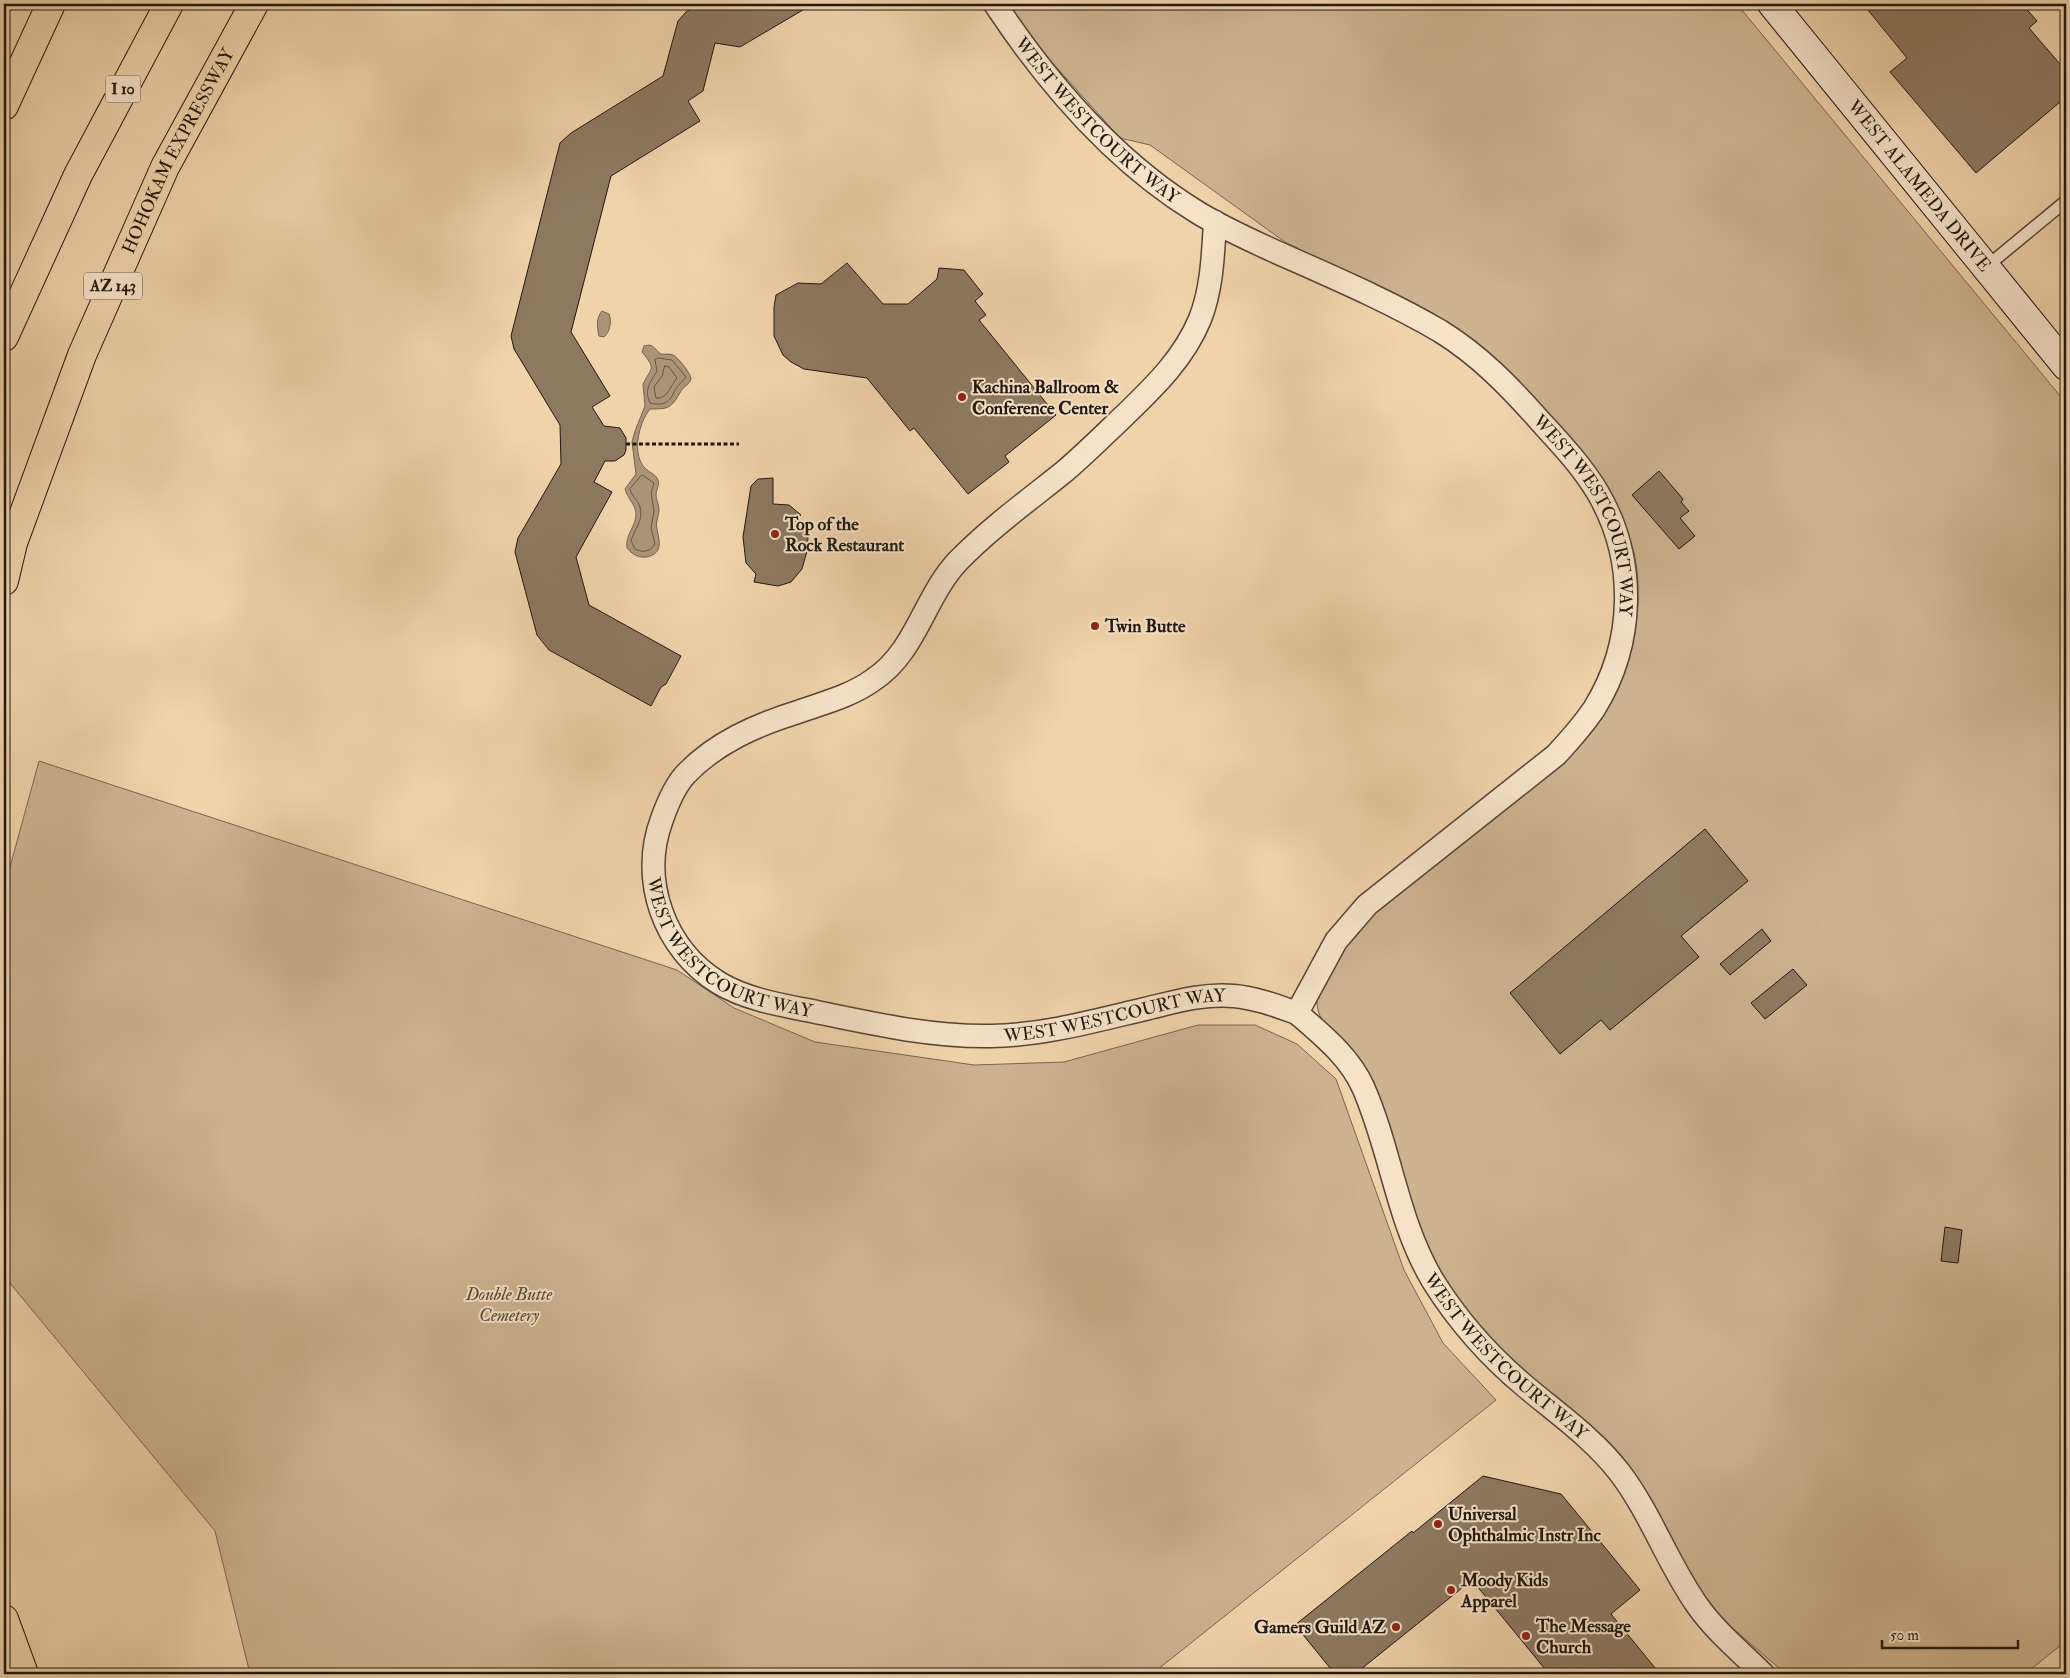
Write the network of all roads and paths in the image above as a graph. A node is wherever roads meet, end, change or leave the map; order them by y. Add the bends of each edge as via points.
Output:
1 (51, 4) edge
2 (169, 4) edge
3 (254, 4) edge
4 (995, 4) edge
5 (1772, 4) edge
6 (4, 106) edge
7 (2066, 201) edge
8 (1216, 222) junction
9 (1986, 267) junction
10 (4, 337) edge
11 (2066, 366) edge
12 (626, 444) dead end
13 (739, 444) dead end
14 (4, 581) edge
15 (1298, 1013) junction
16 (4, 1620) edge
17 (24, 1674) edge
18 (1763, 1674) edge

1 - 6 highway
2 - 10 highway, I 10 via 78,176
3 - 14 highway, HOHOKAM EXPRESSWAY / AZ 143 via 165,167 82,355 13,543
4 - 8 street, WEST WESTCOURT WAY via 1029,52 1114,149 1197,213
5 - 9 street, WEST ALAMEDA DRIVE
7 - 9 lane
8 - 15 street, WEST WESTCOURT WAY via 1404,311 1480,359 1564,447 1594,487 1612,521 1621,548 1626,581 1624,630 1615,664 1594,709 1574,735 1533,774 1367,905 1336,942
8 - 15 street, WEST WESTCOURT WAY via 1208,298 1201,318 1188,346 1158,384 1069,467 959,561 931,598 904,649 873,681 854,692 736,736 682,778 657,834 654,886 660,913 670,933 686,955 720,984 772,1003 880,1025 963,1036 1027,1034 1211,996 1233,996
9 - 11 street, WEST ALAMEDA DRIVE
12 - 13 path
15 - 18 street, WEST WESTCOURT WAY via 1339,1051 1362,1086 1408,1226 1424,1264 1448,1304 1490,1352 1524,1385 1568,1420 1619,1473 1698,1606
16 - 17 highway

